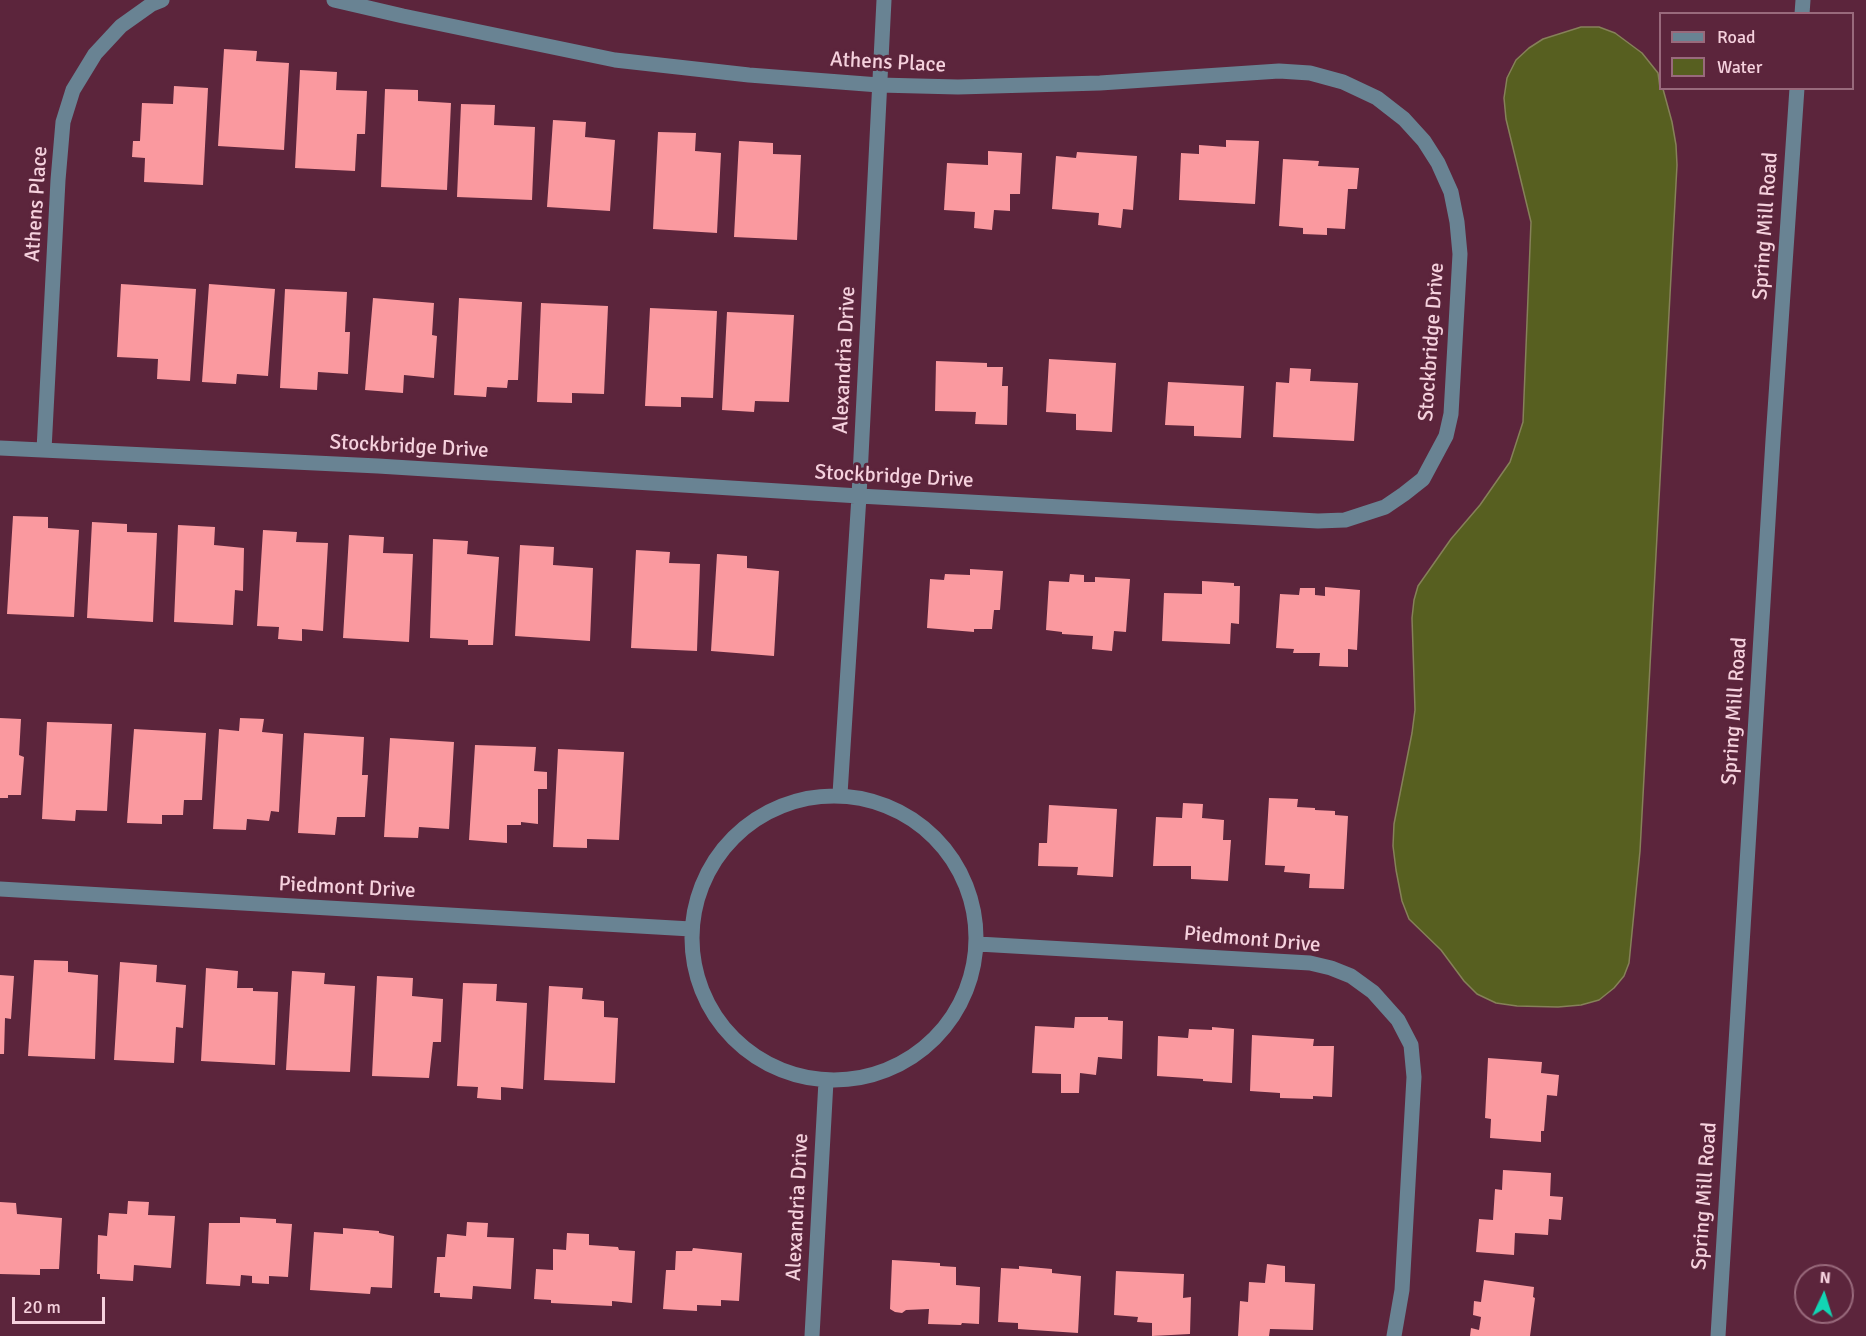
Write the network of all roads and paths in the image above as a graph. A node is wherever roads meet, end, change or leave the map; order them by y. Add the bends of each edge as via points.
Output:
1 (162, 0) edge
2 (334, 0) edge
3 (884, 0) edge
4 (879, 85) junction
5 (1797, 90) edge
6 (1424, 141) joint
7 (0, 448) edge
8 (44, 450) junction
9 (859, 496) junction
10 (840, 794) junction
11 (0, 889) edge
12 (691, 929) junction
13 (978, 944) junction
14 (826, 1081) junction
15 (812, 1336) edge
16 (1394, 1336) edge
17 (1718, 1336) edge

1 - 8 street, Athens Place via 121,26 95,54 73,90 63,122
2 - 4 street, Athens Place via 615,60
3 - 4 street, Alexandria Drive
4 - 6 street, Athens Place via 958,87 1100,83 1279,71 1310,74 1343,82 1377,98
4 - 9 street, Alexandria Drive
5 - 17 street, Spring Mill Road
6 - 9 street, Stockbridge Drive via 1451,192 1457,222 1460,254 1451,414 1446,436 1423,479 1404,495 1384,507 1345,520 1318,521
7 - 8 street, Stockbridge Drive
8 - 9 street, Stockbridge Drive
9 - 10 street, Alexandria Drive
10 - 12 street via 808,797 751,820 725,845 705,876 694,905
10 - 13 street via 880,803 916,822 936,840 966,886
11 - 12 street, Piedmont Drive
12 - 14 street via 694,965 706,1000 722,1024 765,1062 793,1075
13 - 14 street via 974,973 961,1005 946,1028 918,1054 881,1073 855,1080
13 - 16 street, Piedmont Drive via 1310,963 1351,976 1373,992 1398,1020 1411,1045 1414,1077 1402,1290
14 - 15 street, Alexandria Drive

